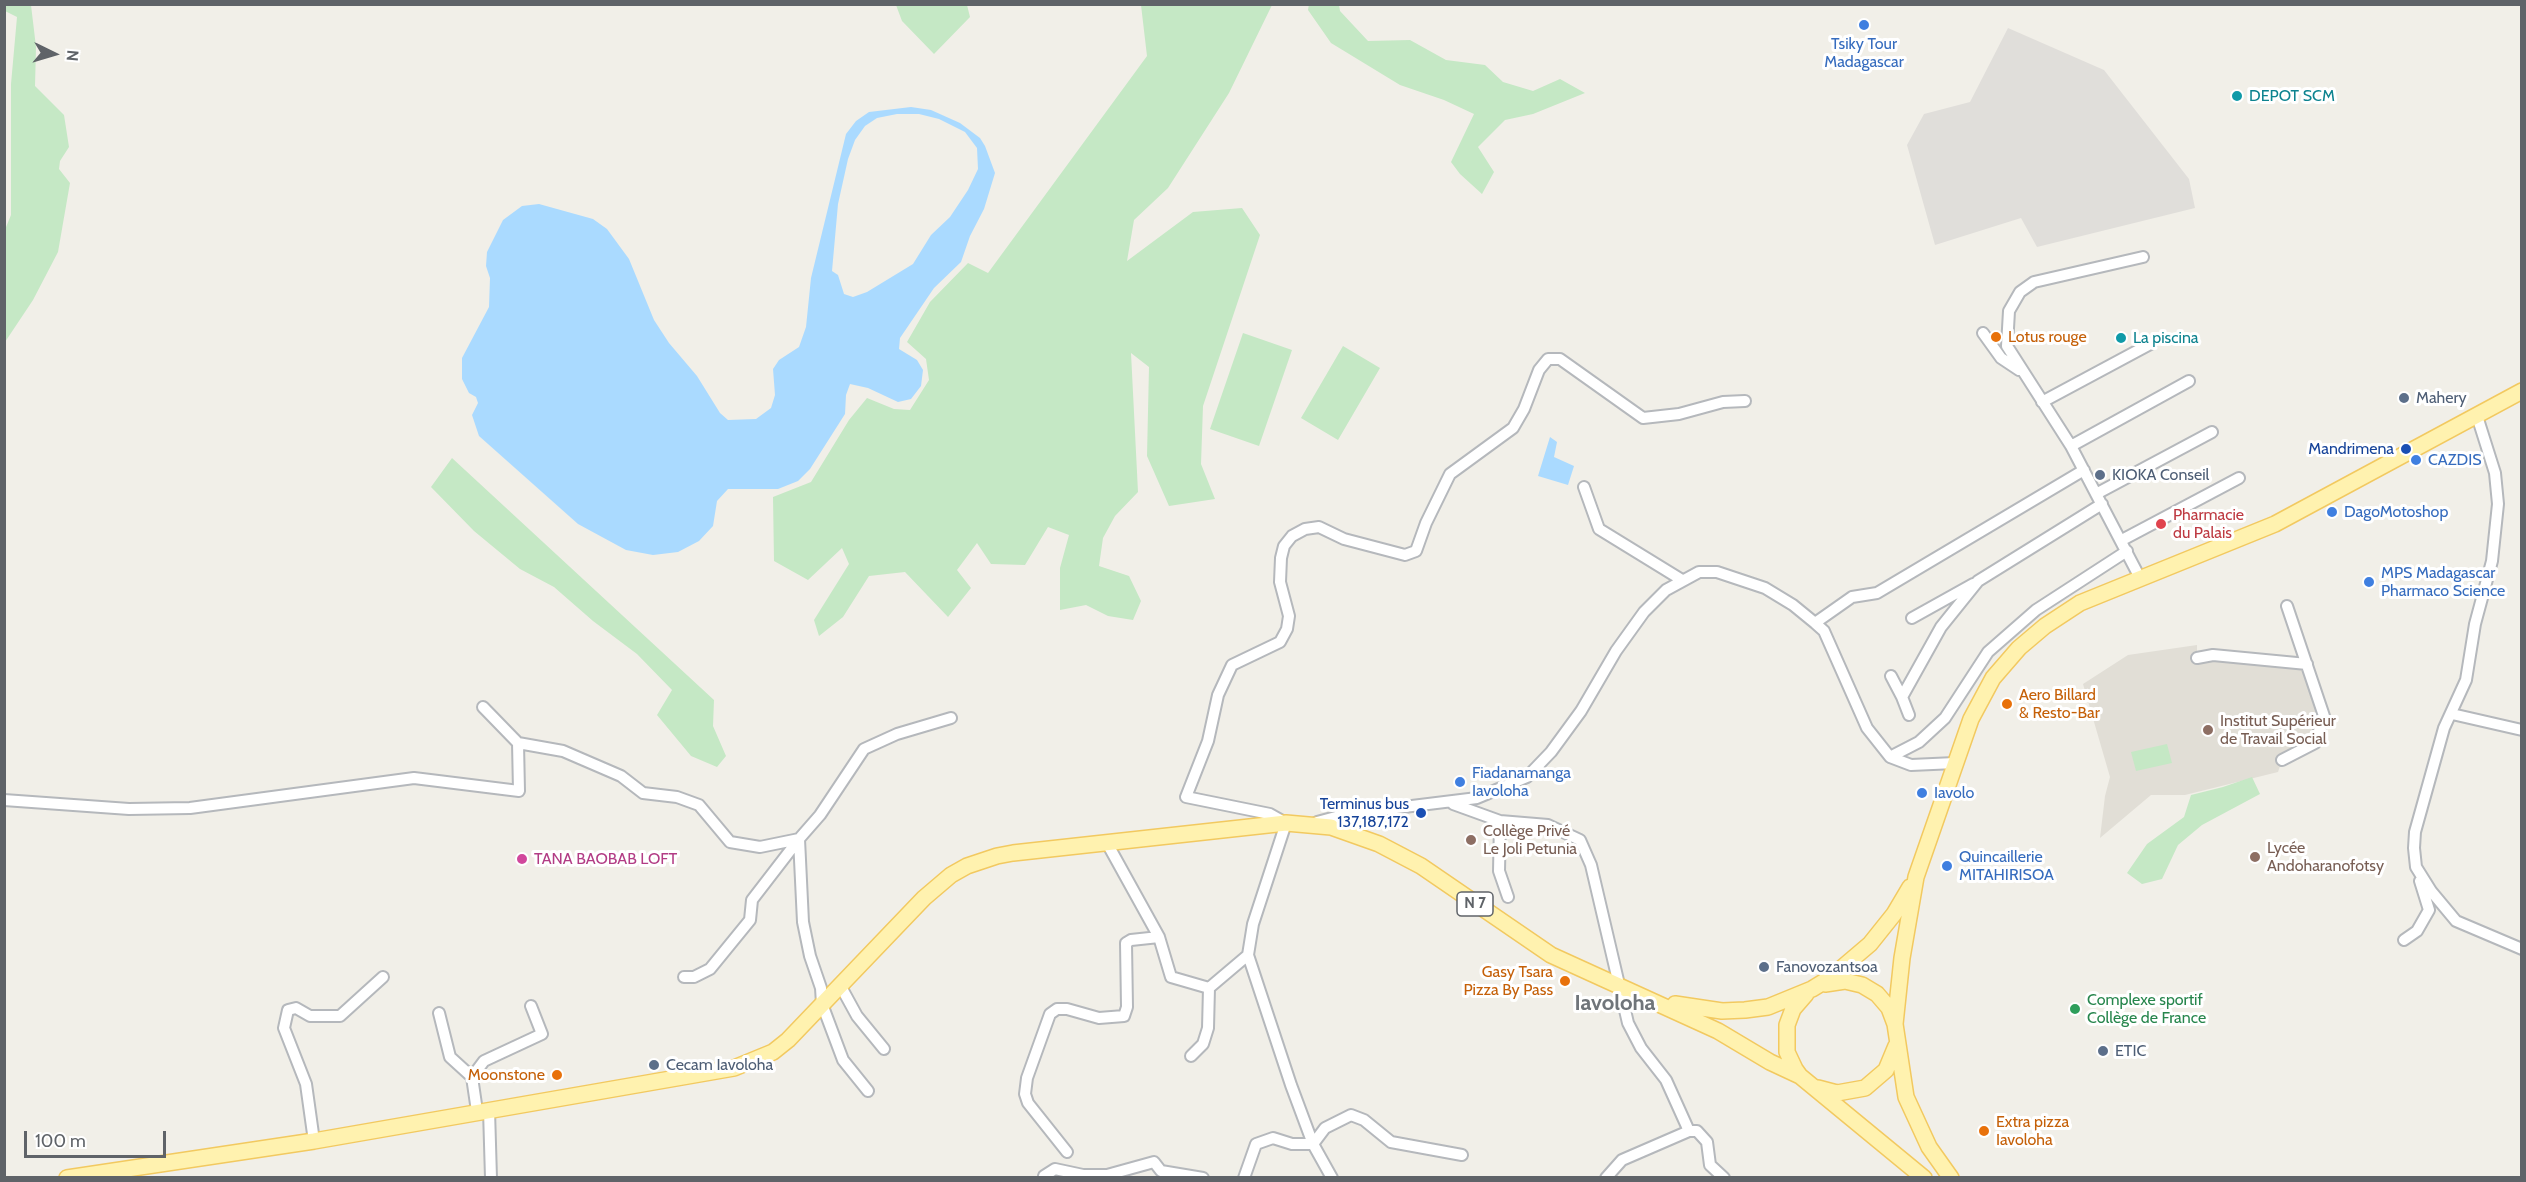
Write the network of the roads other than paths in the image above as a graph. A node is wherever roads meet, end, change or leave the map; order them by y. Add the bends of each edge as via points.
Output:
1 (2142, 256) dead end
2 (1983, 333) dead end
3 (2152, 343) dead end
4 (2024, 374) junction
5 (2189, 381) dead end
6 (2522, 391) edge
7 (1745, 401) dead end
8 (2042, 402) junction
9 (2477, 416) junction
10 (2212, 432) dead end
11 (2071, 446) junction
12 (2084, 470) junction
13 (2240, 477) dead end
14 (1584, 487) dead end
15 (2099, 499) junction
16 (2122, 540) junction
17 (2127, 551) junction
18 (2140, 578) junction
19 (1682, 580) junction
20 (1978, 581) junction
21 (2288, 606) dead end
22 (1912, 618) dead end
23 (1815, 622) junction
24 (2197, 658) dead end
25 (2307, 664) junction
26 (1891, 676) dead end
27 (1902, 697) junction
28 (483, 707) dead end
29 (2452, 714) junction
30 (1909, 715) dead end
31 (951, 718) dead end
32 (2522, 730) edge
33 (518, 743) junction
34 (1890, 757) junction
35 (2282, 760) dead end
36 (1955, 763) junction
37 (4, 800) edge
38 (1450, 802) junction
39 (1500, 821) junction
40 (1286, 823) junction
41 (1311, 824) junction
42 (799, 839) junction
43 (1107, 843) junction
44 (2416, 867) junction
45 (1916, 877) junction
46 (1508, 897) dead end
47 (1159, 937) junction
48 (2404, 940) dead end
49 (2522, 949) edge
50 (1248, 954) junction
51 (383, 977) dead end
52 (684, 977) dead end
53 (840, 985) junction
54 (1620, 987) junction
55 (1209, 988) junction
56 (1816, 988) junction
57 (1635, 993) junction
58 (822, 1004) junction
59 (531, 1006) dead end
60 (439, 1013) dead end
61 (1895, 1024) junction
62 (1897, 1043) junction
63 (884, 1049) dead end
64 (1191, 1056) dead end
65 (472, 1077) junction
66 (1805, 1080) junction
67 (868, 1091) dead end
68 (483, 1110) junction
69 (1689, 1131) junction
70 (314, 1141) junction
71 (1314, 1144) junction
72 (1067, 1152) dead end
73 (1462, 1155) dead end
74 (1044, 1176) dead end
75 (67, 1178) edge
76 (491, 1178) edge
77 (1203, 1178) edge
78 (1244, 1178) edge
79 (1332, 1178) edge
80 (1606, 1178) edge
81 (1724, 1178) edge
82 (1924, 1178) edge
83 (1951, 1178) edge

1 - 4 street via 2034,282 2020,292 2009,311 2007,346
2 - 4 street via 2001,358
3 - 8 street
4 - 8 street
5 - 11 street
6 - 9 main road
7 - 40 street via 1642,418 1560,358 1548,359 1539,370 1513,428 1450,474 1416,551 1406,555 1344,539 1319,527 1292,536 1281,558 1280,582 1289,616 1287,629 1280,642 1232,665 1218,695 1208,741 1186,797 1270,814
8 - 11 street
9 - 18 main road via 2275,524
9 - 29 street via 2495,473 2497,529 2466,680
10 - 15 street
11 - 12 street
12 - 15 street
12 - 23 street via 1877,593 1852,597
13 - 16 street
14 - 19 street via 1599,529
15 - 16 street
15 - 20 street
16 - 17 street
17 - 18 street
17 - 34 street via 2036,610 1988,652 1945,718 1919,742
18 - 36 main road via 2080,603 2019,648 1981,698
19 - 23 street via 1699,572 1740,578 1794,605
19 - 38 street via 1644,612 1581,711 1527,777 1477,798
20 - 22 street
20 - 27 street via 1941,627
21 - 25 street
23 - 34 street via 1824,631 1867,728
24 - 25 street via 2212,655
25 - 35 street via 2324,716 2315,743
26 - 27 street
27 - 30 street
28 - 33 street
29 - 32 street
29 - 44 street via 2444,728 2415,832
31 - 42 street via 897,734 864,749
33 - 37 street via 519,791 414,778 190,808 129,809
33 - 42 street via 563,751 621,776 643,793 677,797 699,805 729,842 760,847
34 - 36 street via 1911,765
36 - 45 main road
38 - 39 street
38 - 41 street via 1347,814
39 - 46 street via 1499,871
39 - 54 street via 1548,825 1580,840 1591,864
40 - 41 main road, N 7
40 - 43 main road, N 7
40 - 50 street via 1253,924
41 - 54 main road, N 7 via 1364,837 1421,866 1551,955
42 - 52 street via 752,900 750,920 710,969
42 - 58 street via 803,922
43 - 47 street
43 - 53 main road, N 7 via 997,856 951,874
44 - 48 street via 2429,910 2417,931
44 - 49 street via 2456,921
45 - 56 main road via 1870,944
45 - 61 main road
47 - 55 street via 1171,977
47 - 72 street via 1126,943 1124,1016 1099,1018 1068,1009 1050,1014 1025,1094
50 - 55 street
50 - 71 street
51 - 70 street via 340,1016 310,1016 296,1008 288,1010 284,1028 306,1084
53 - 58 main road, N 7
53 - 63 street via 857,1016
54 - 57 main road, N 7
54 - 69 street via 1629,1023 1641,1048 1666,1080
55 - 64 street via 1208,1028 1203,1044
56 - 57 main road via 1768,1007 1722,1011 1687,1007
56 - 61 main road via 1845,981 1862,985 1883,1000
56 - 66 main road via 1793,1009 1785,1034 1790,1061
57 - 66 main road via 1718,1031
58 - 67 street via 843,1060
58 - 68 main road, N 7 via 773,1052 734,1068
59 - 65 street via 542,1034 484,1061
60 - 65 street via 450,1057
61 - 62 main road
62 - 66 main road via 1886,1070 1865,1088 1837,1093
62 - 83 main road via 1906,1097 1914,1118
65 - 68 street
66 - 82 main road
68 - 70 main road, N 7
68 - 76 street
69 - 80 street via 1622,1160
69 - 81 street via 1697,1131 1707,1142 1710,1165
70 - 75 main road, N 7
71 - 73 street via 1325,1128 1351,1115 1364,1120 1391,1142
71 - 78 street via 1292,1144 1273,1138 1256,1144
71 - 79 street
74 - 77 street via 1055,1169 1107,1176 1154,1162 1161,1171

